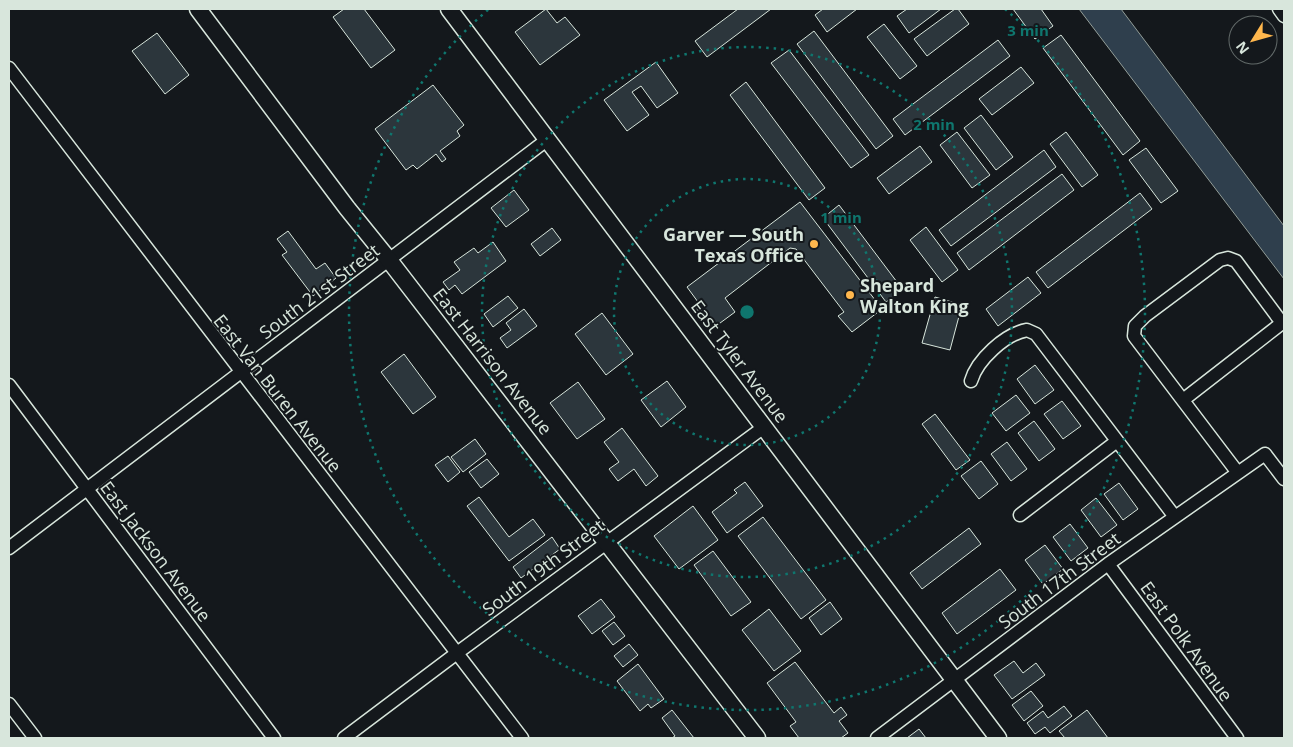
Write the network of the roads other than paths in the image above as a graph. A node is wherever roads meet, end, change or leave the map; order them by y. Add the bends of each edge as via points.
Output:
1 (198, 9) edge
2 (449, 9) edge
3 (1279, 9) edge
4 (1284, 16) edge
5 (9, 68) edge
6 (548, 139) junction
7 (389, 260) junction
8 (240, 372) junction
9 (972, 381) dead end
10 (9, 385) edge
11 (1183, 400) junction
12 (764, 426) junction
13 (1117, 441) junction
14 (1238, 473) junction
15 (1284, 479) edge
16 (87, 489) junction
17 (1020, 515) dead end
18 (1175, 517) junction
19 (607, 541) junction
20 (9, 548) edge
21 (1108, 564) junction
22 (457, 653) junction
23 (954, 680) junction
24 (9, 704) edge
25 (34, 738) edge
26 (274, 738) edge
27 (344, 738) edge
28 (522, 738) edge
29 (756, 738) edge
30 (877, 738) edge
31 (998, 738) edge
32 (1237, 738) edge

1 - 7 main road, East Harrison Avenue
2 - 6 main road, East Tyler Avenue
3 - 4 street
5 - 8 street, East Van Buren Avenue
6 - 7 street, South 21st Street
6 - 12 main road, East Tyler Avenue
7 - 8 street, South 21st Street
7 - 19 main road, East Harrison Avenue
8 - 16 street, South 21st Street
8 - 22 street, East Van Buren Avenue
9 - 13 street via 979,363 1013,336 1027,330 1036,334
10 - 16 street, East Jackson Avenue
11 - 11 street via 1134,336 1135,326 1220,260 1228,258 1236,262 1282,323
11 - 14 street
12 - 19 street, South 19th Street
12 - 23 main road, East Tyler Avenue
13 - 17 street
13 - 18 street
14 - 15 street, South 17th Street via 1265,454
14 - 18 street, South 17th Street
16 - 20 street, South 21st Street
16 - 26 street, East Jackson Avenue
18 - 21 street, South 17th Street
19 - 22 street, South 19th Street
19 - 29 main road, East Harrison Avenue
21 - 23 street, South 17th Street
21 - 32 street, East Polk Avenue
22 - 27 street, South 19th Street
22 - 28 street, East Van Buren Avenue
23 - 30 street, South 17th Street
23 - 31 main road, East Tyler Avenue
24 - 25 street

